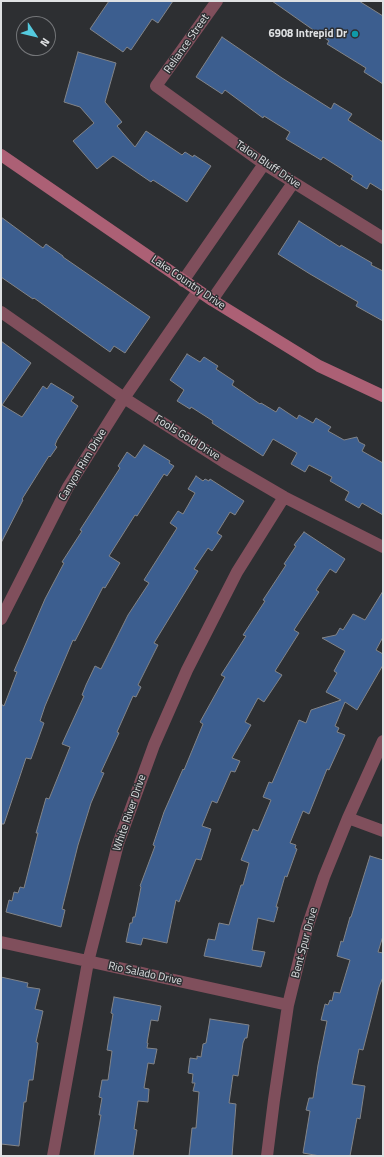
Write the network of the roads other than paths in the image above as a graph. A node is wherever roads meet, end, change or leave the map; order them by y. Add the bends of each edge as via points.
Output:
1 (217, 1) edge
2 (156, 86) joint
3 (1, 155) edge
4 (264, 164) junction
5 (293, 183) junction
6 (383, 238) edge
7 (183, 281) junction
8 (198, 291) junction
9 (212, 300) junction
10 (1, 312) edge
11 (383, 396) edge
12 (124, 398) junction
13 (284, 497) junction
14 (383, 547) edge
15 (1, 618) edge
16 (383, 741) edge
17 (348, 818) junction
18 (383, 831) edge
19 (1, 942) edge
20 (88, 962) junction
21 (288, 1005) junction
22 (53, 1156) edge
23 (267, 1156) edge

1 - 2 street, Reliance Street
2 - 4 street, Talon Bluff Drive
3 - 7 street, Lake Country Drive
4 - 5 street, Talon Bluff Drive
4 - 7 street
5 - 6 street, Talon Bluff Drive
5 - 9 street
7 - 8 street, Lake Country Drive
8 - 9 street, Lake Country Drive
8 - 12 street, Canyon Rim Drive
9 - 11 street, Lake Country Drive via 319,366
10 - 12 street, Fools Gold Drive
12 - 13 street, Fools Gold Drive
12 - 15 street, Canyon Rim Drive via 68,487
13 - 14 street, Fools Gold Drive
13 - 20 street, White River Drive via 237,572 187,670 154,745 118,844
16 - 17 street, Bent Spur Drive
17 - 18 street
17 - 21 street, Bent Spur Drive via 324,877
19 - 20 street, Rio Salado Drive
20 - 21 street, Rio Salado Drive
20 - 22 street, White River Drive
21 - 23 street, Bent Spur Drive

